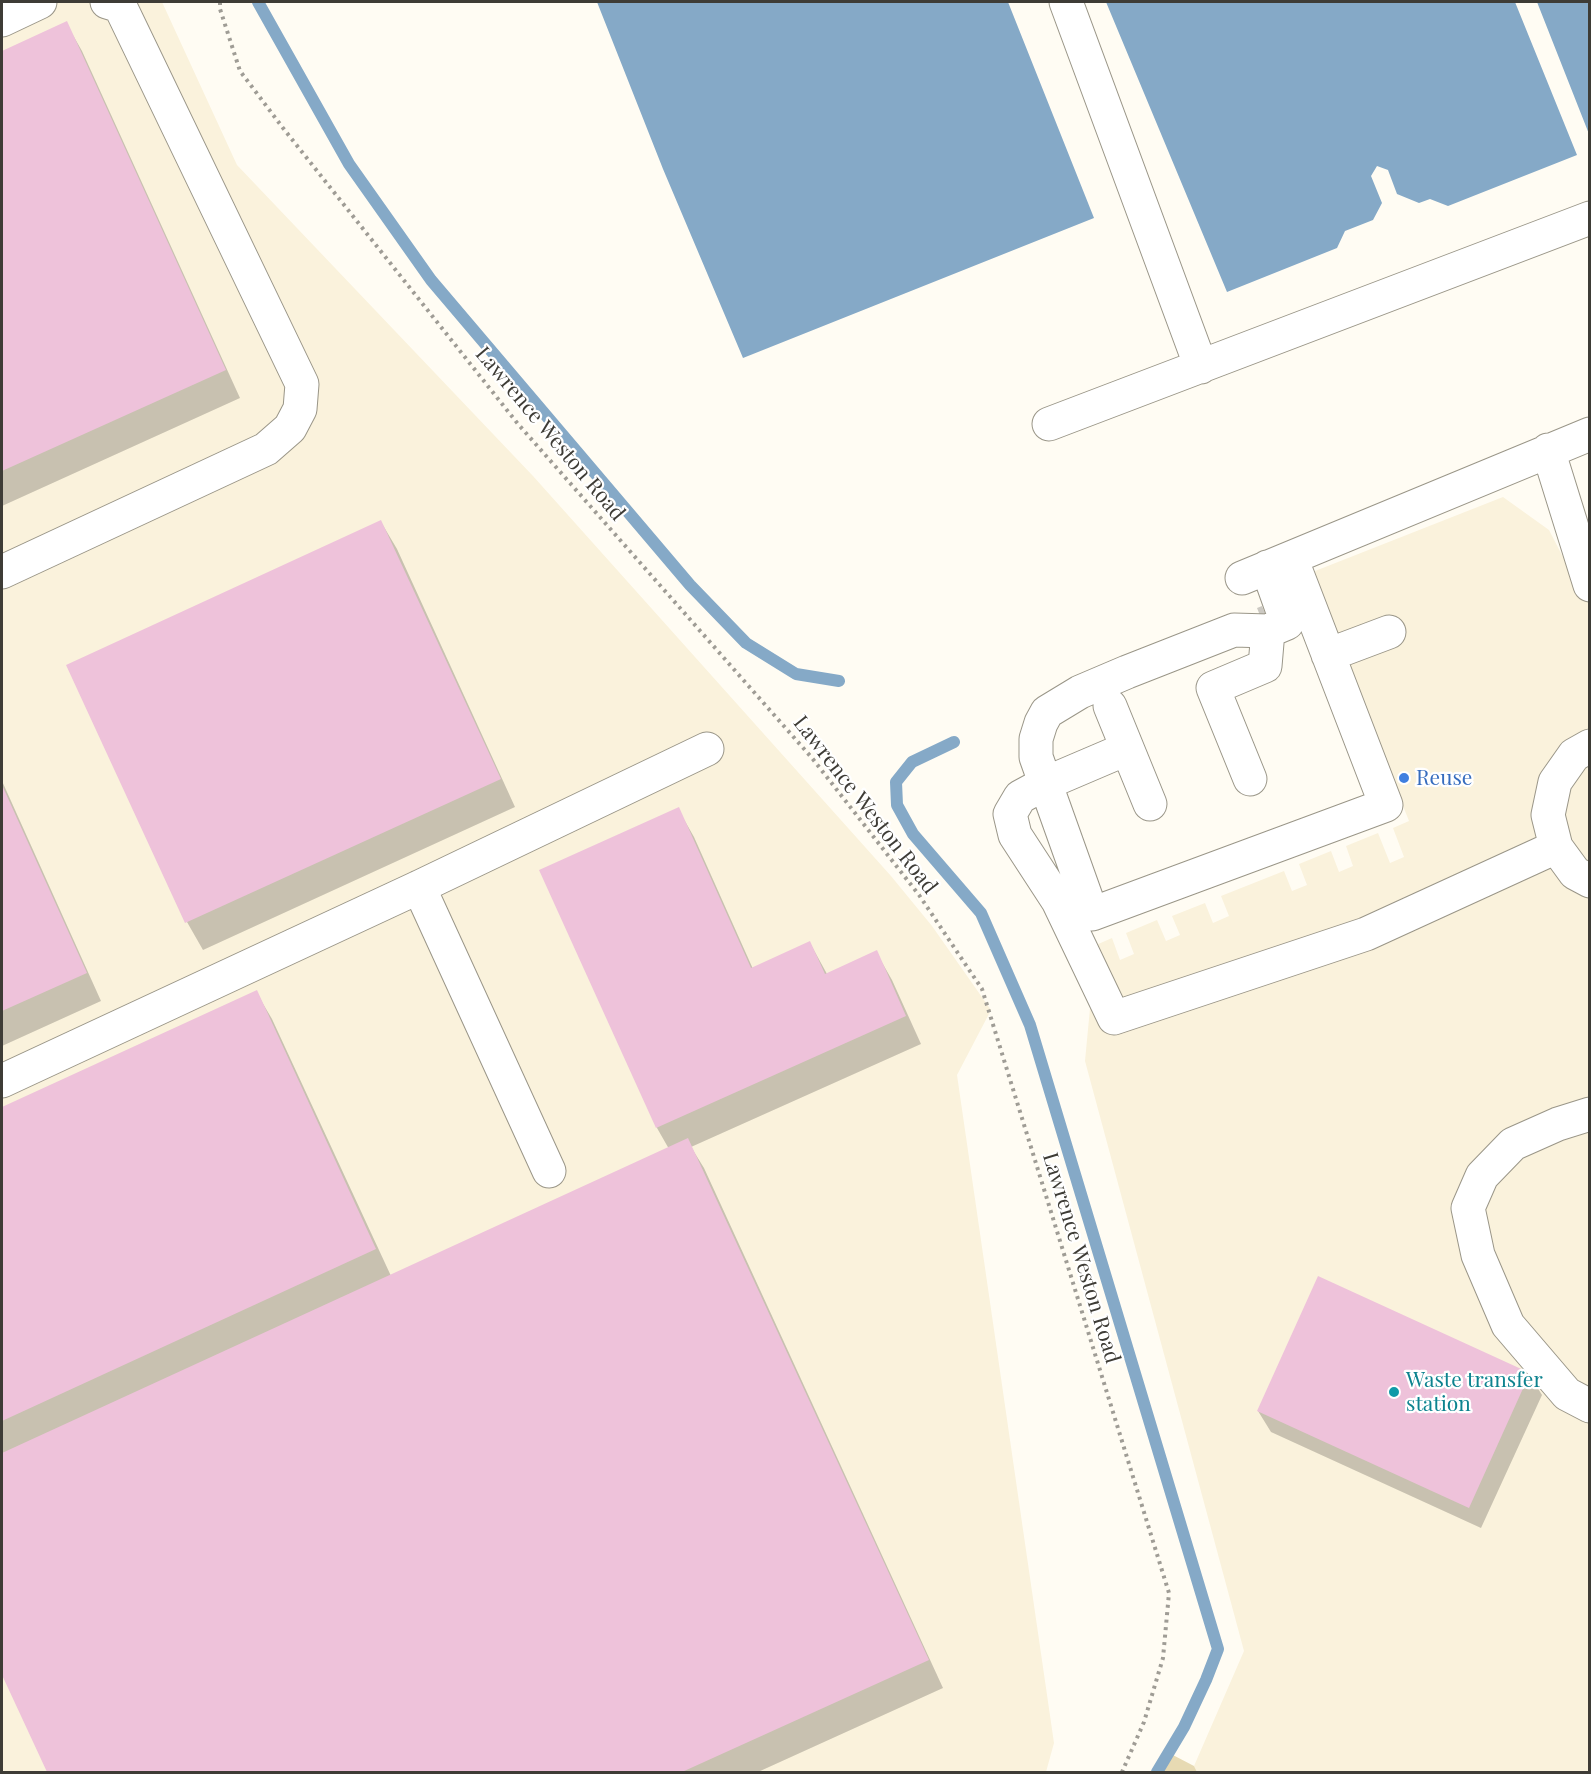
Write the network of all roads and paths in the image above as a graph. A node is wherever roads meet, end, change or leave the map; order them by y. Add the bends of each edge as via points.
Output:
1 (40, 2) edge
2 (107, 2) edge
3 (220, 2) edge
4 (1066, 2) edge
5 (2, 20) edge
6 (1590, 218) edge
7 (1201, 367) junction
8 (1049, 424) dead end
9 (1590, 434) edge
10 (1548, 450) junction
11 (1266, 568) junction
12 (2, 572) edge
13 (1590, 585) edge
14 (1268, 631) junction
15 (1389, 632) dead end
16 (1328, 655) junction
17 (1110, 706) dead end
18 (1590, 746) edge
19 (707, 749) dead end
20 (1126, 749) junction
21 (1250, 778) dead end
22 (1044, 784) junction
23 (1150, 804) dead end
24 (1556, 847) junction
25 (1590, 881) edge
26 (419, 887) junction
27 (2, 1081) edge
28 (1590, 1114) edge
29 (549, 1171) dead end
30 (1590, 1406) edge
31 (1122, 1773) edge

1 - 5 street
2 - 12 street via 120,6 302,384 300,408 290,428 266,449
3 - 31 path, Lawrence Weston Road via 240,71 283,128 518,424 812,758 919,895 982,989 1168,1593 1163,1658 1144,1722
4 - 7 street
6 - 7 street
7 - 8 street
9 - 10 street
10 - 11 street
10 - 13 street
11 - 14 street via 1287,623
11 - 16 street
14 - 21 street via 1265,666 1213,688
14 - 22 street via 1234,630 1080,692 1047,712 1036,739 1036,757
15 - 16 street
16 - 22 street via 1386,805 1092,914
17 - 20 street
18 - 24 street via 1574,755 1555,782 1548,815
19 - 26 street
20 - 22 street
20 - 23 street
22 - 24 street via 1020,797 1010,814 1015,835 1058,901 1114,1018 1366,934
24 - 25 street via 1575,873
26 - 27 street
26 - 29 street
28 - 30 street via 1513,1144 1482,1176 1468,1208 1478,1255 1508,1325 1567,1394

